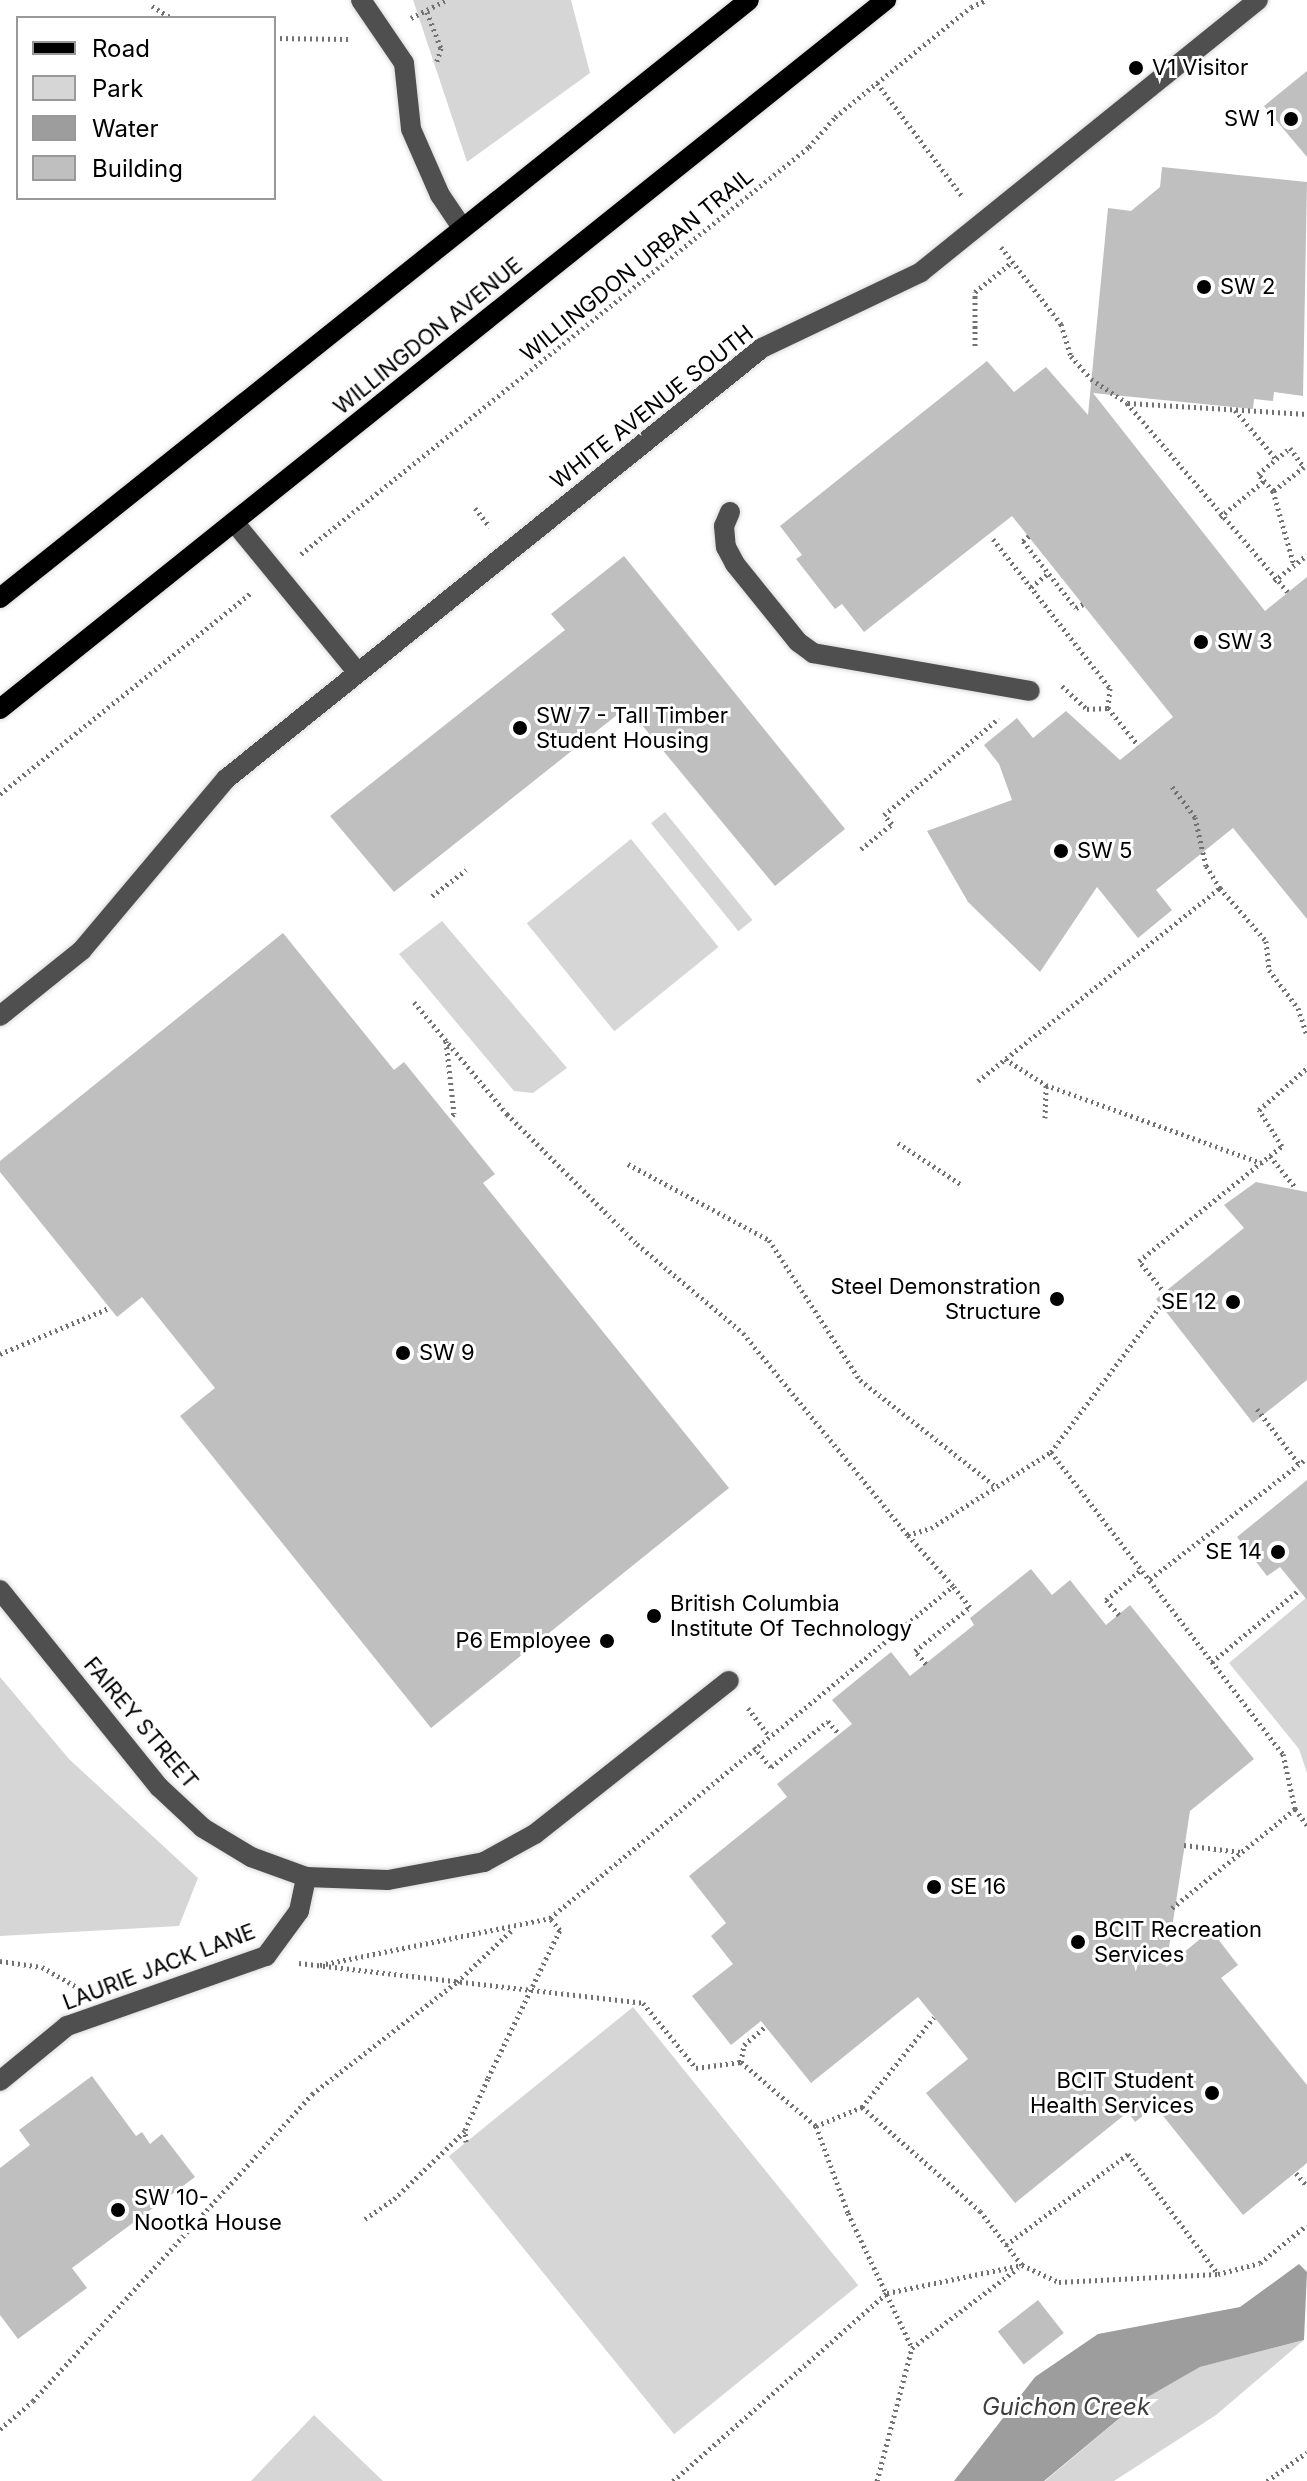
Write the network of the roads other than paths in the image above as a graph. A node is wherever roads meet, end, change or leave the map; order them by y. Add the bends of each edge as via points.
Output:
1 (361, 0) edge
2 (749, 0) edge
3 (886, 0) edge
4 (1258, 0) edge
5 (462, 228) junction
6 (730, 512) dead end
7 (234, 522) junction
8 (0, 598) edge
9 (358, 673) junction
10 (1030, 691) road end
11 (0, 709) edge
12 (0, 1016) edge
13 (0, 1590) edge
14 (729, 1681) dead end
15 (306, 1877) junction
16 (0, 2081) edge

1 - 5 street via 404,63 411,129 440,195
2 - 5 main road
3 - 7 main road, WILLINGDON AVENUE
4 - 9 street, WHITE AVENUE SOUTH via 921,272 762,348
5 - 8 main road
6 - 10 street via 724,526 726,547 735,564 798,642 813,653
7 - 9 street
7 - 11 main road, WILLINGDON AVENUE
9 - 12 street, WHITE AVENUE SOUTH via 226,779 82,950
13 - 15 street, FAIREY STREET via 159,1787 203,1828 251,1857
14 - 15 street, FAIREY STREET via 535,1834 484,1862 388,1880
15 - 16 street, LAURIE JACK LANE via 299,1911 266,1956 67,2026

